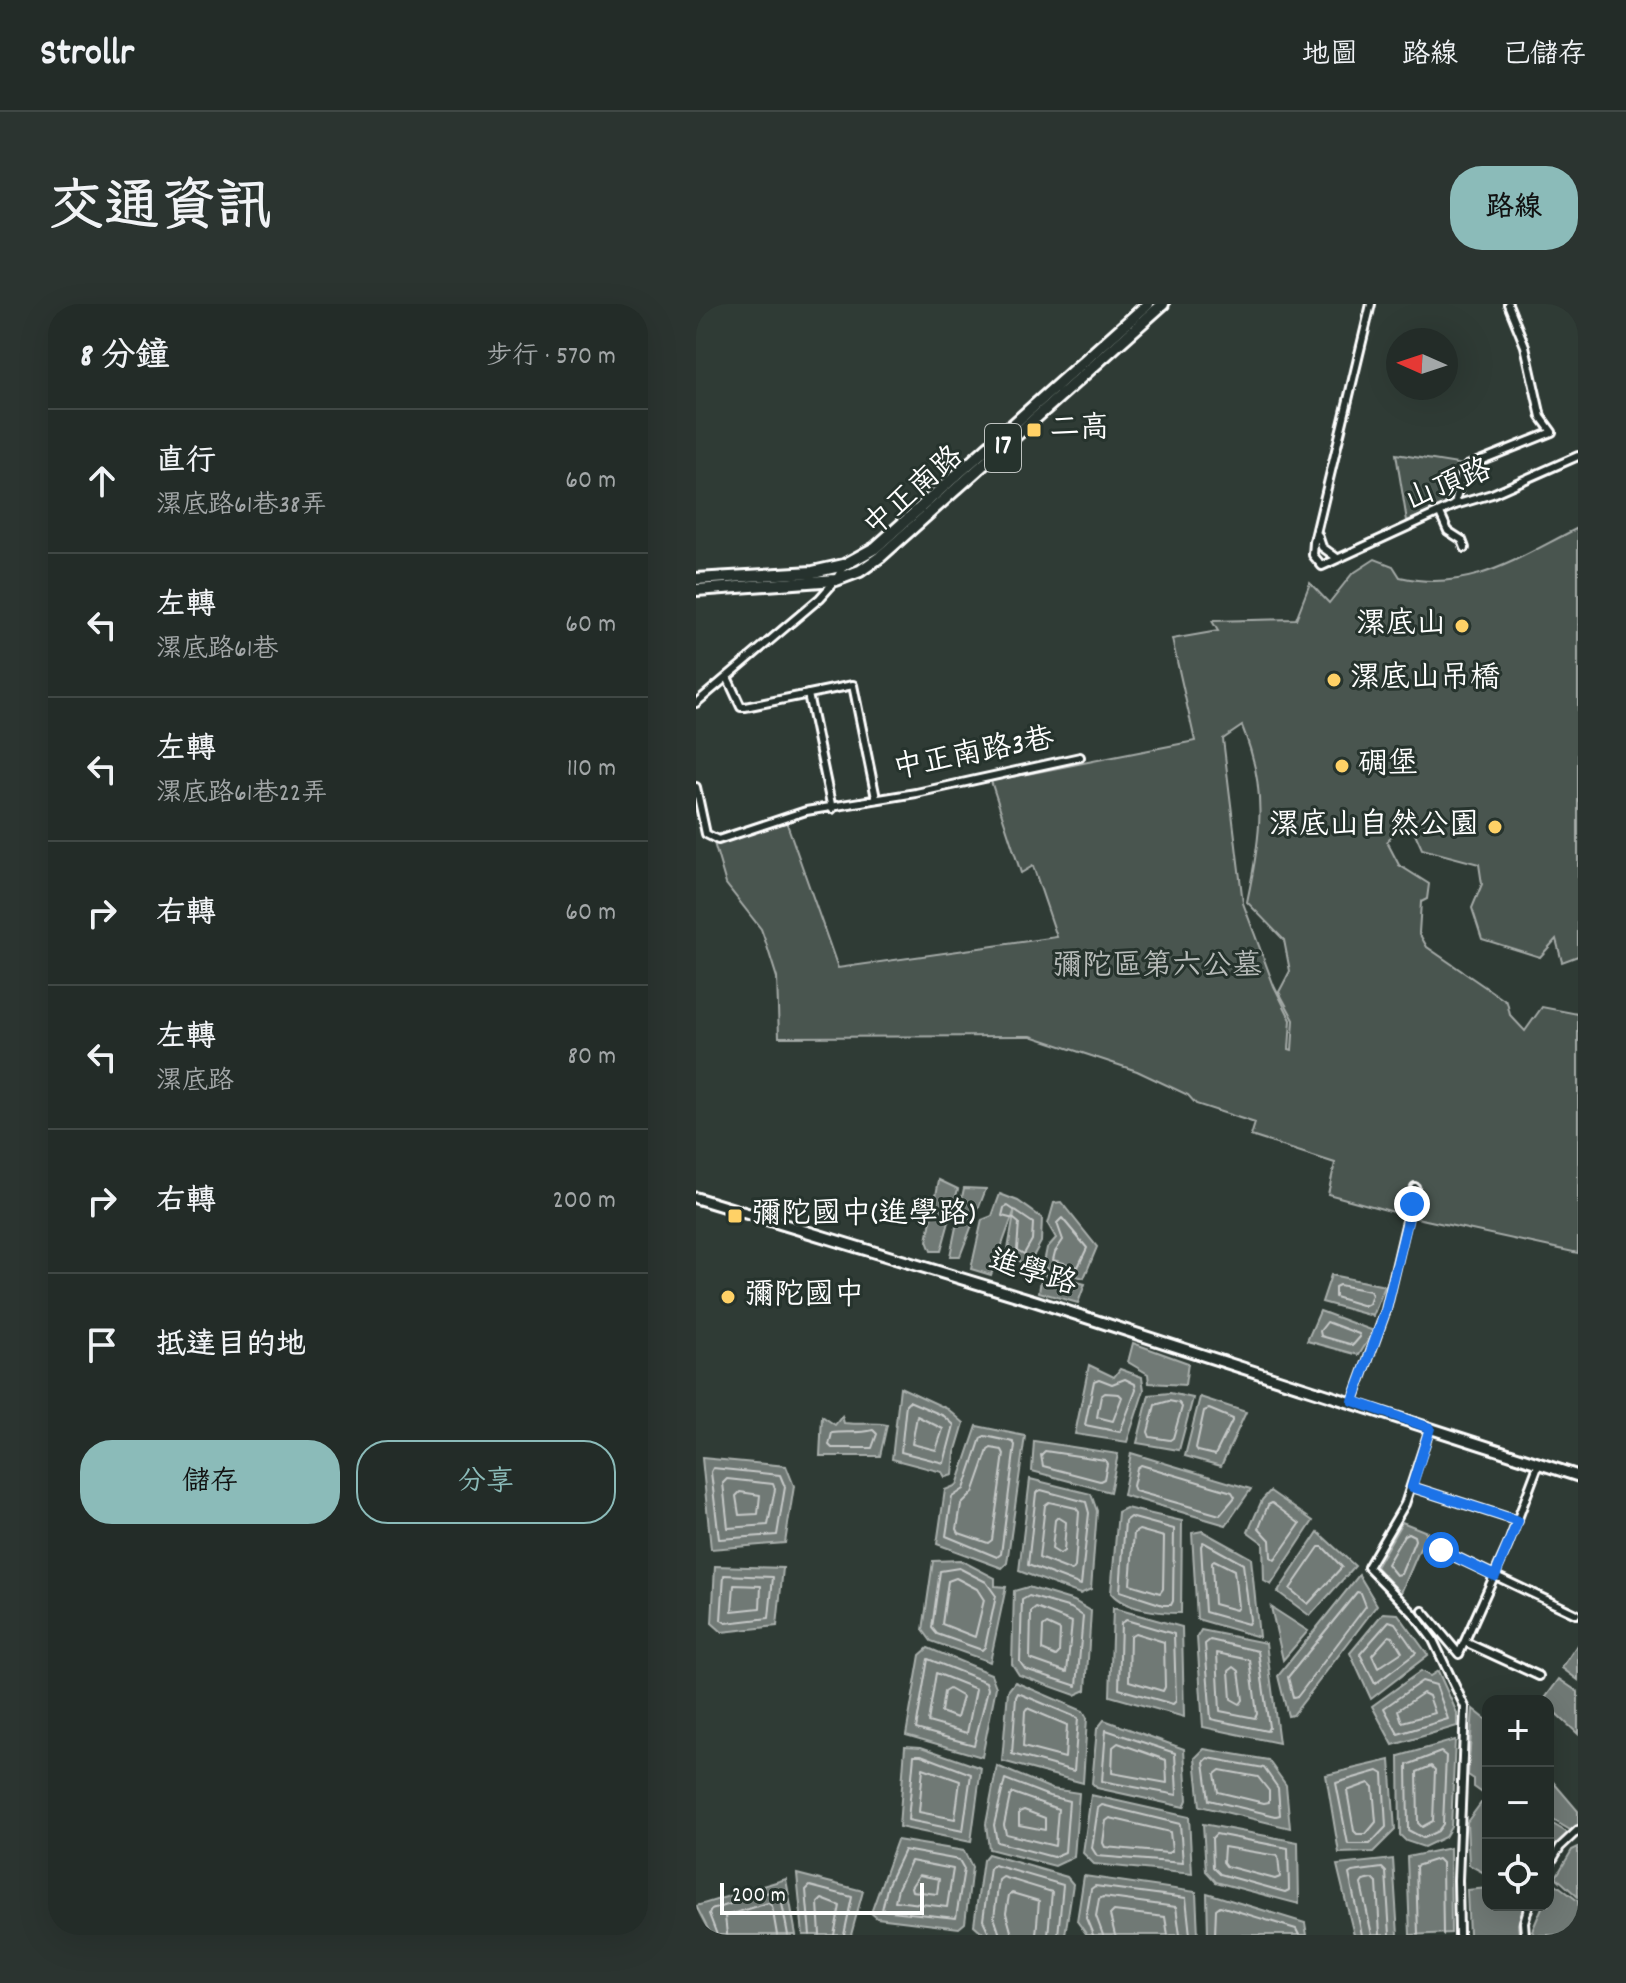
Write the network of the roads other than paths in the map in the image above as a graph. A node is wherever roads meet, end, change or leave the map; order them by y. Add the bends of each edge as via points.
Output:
1 (1148, 304) edge
2 (1163, 304) edge
3 (1371, 304) edge
4 (1508, 304) edge
5 (1578, 456) edge
6 (1455, 505) junction
7 (1440, 513) junction
8 (1318, 531) junction
9 (1465, 548) dead end
10 (1337, 558) junction
11 (844, 565) junction
12 (696, 579) edge
13 (836, 580) junction
14 (696, 590) edge
15 (728, 679) junction
16 (808, 694) junction
17 (696, 703) edge
18 (1080, 757) dead end
19 (696, 787) edge
20 (876, 798) junction
21 (832, 809) junction
22 (1415, 1187) dead end
23 (696, 1198) edge
24 (1353, 1401) junction
25 (1430, 1428) junction
26 (1539, 1463) junction
27 (1578, 1476) edge
28 (1412, 1487) junction
29 (1518, 1521) junction
30 (1441, 1550) dead end
31 (1495, 1576) junction
32 (1423, 1611) dead end
33 (1576, 1614) dead end
34 (1465, 1642) junction
35 (1539, 1676) dead end
36 (1578, 1830) edge
37 (1554, 1857) edge
38 (1527, 1911) edge
39 (1459, 1935) edge
40 (1525, 1935) edge

1 - 11 main road, 中正南路 / 17 via 875,548
2 - 13 main road, 中正南路 / 17 via 880,557
3 - 8 street
4 - 6 street via 1532,369 1541,417 1552,432 1467,466
5 - 6 street, 山頂路
6 - 7 street, 山頂路
7 - 9 street
7 - 10 street, 山頂路
8 - 10 street via 1322,547
8 - 10 street via 1315,559 1322,566
11 - 12 main road, 17 via 813,572
11 - 13 street, 中正南路
13 - 14 main road, 17
13 - 15 street, 中正南路
15 - 16 street via 741,707
15 - 17 street, 中正南路
16 - 20 street, 中正南路3巷 via 853,685
16 - 21 street
18 - 20 street, 中正南路3巷
19 - 21 street, 中正南路3巷 via 706,834 718,840 794,814
20 - 21 street, 中正南路3巷
22 - 24 street via 1386,1310
23 - 24 street, 進學路
24 - 25 street, 進學路
25 - 26 street, 進學路
25 - 28 street
26 - 27 street, 進學路
26 - 29 street
28 - 29 street
28 - 39 street via 1368,1567 1433,1640 1465,1707
29 - 31 street
30 - 31 street
31 - 33 street
31 - 34 street
32 - 34 street via 1459,1654
34 - 35 street
36 - 37 street
38 - 40 street

